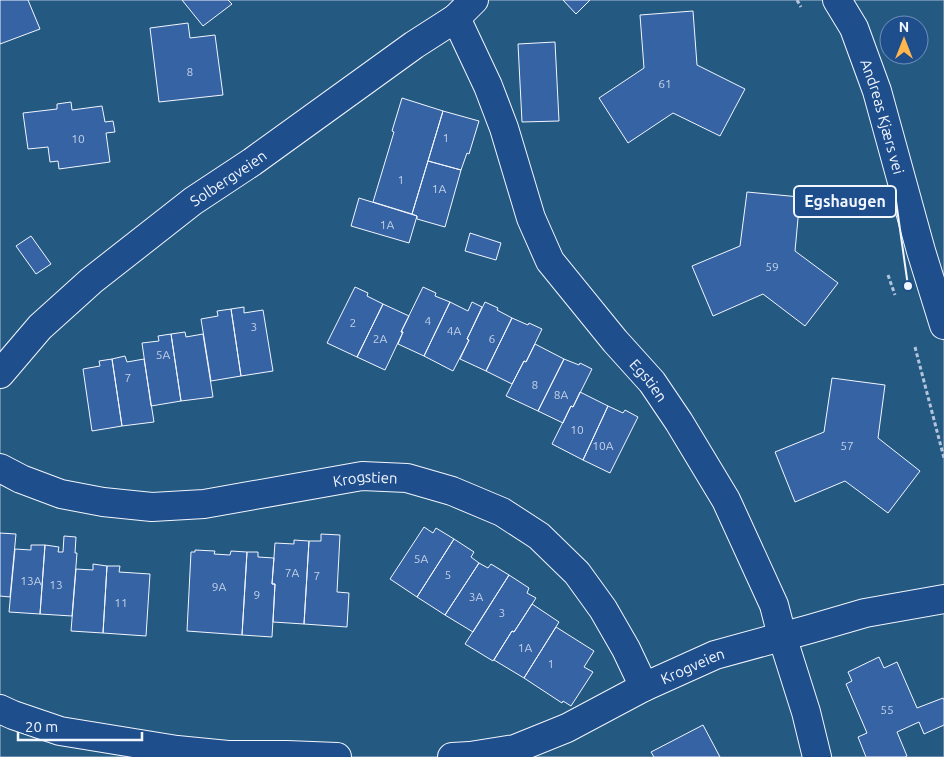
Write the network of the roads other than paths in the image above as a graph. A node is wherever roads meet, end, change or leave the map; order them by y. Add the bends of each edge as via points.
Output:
1 (837, 0) edge
2 (465, 9) edge
3 (944, 325) edge
4 (0, 374) edge
5 (0, 468) edge
6 (944, 599) edge
7 (782, 636) junction
8 (644, 687) junction
9 (0, 709) edge
10 (337, 757) edge
11 (452, 757) edge
12 (817, 757) edge

1 - 3 street, Andreas Kjærs vei via 854,28 877,91
2 - 4 street, Solbergveien via 193,201 91,281 40,327
2 - 7 street, Egstien via 531,218 550,261 652,382 679,422 726,500 774,605
5 - 8 street, Krogstien via 61,494 152,507 204,504 362,476 407,478 452,492 502,512 539,536 577,573 603,609
6 - 7 street, Krogveien via 865,613
7 - 8 street, Krogveien via 715,655
7 - 12 street, Egstien
8 - 11 street, Krogveien via 568,728 515,749
9 - 10 street via 60,731 177,750 228,755

